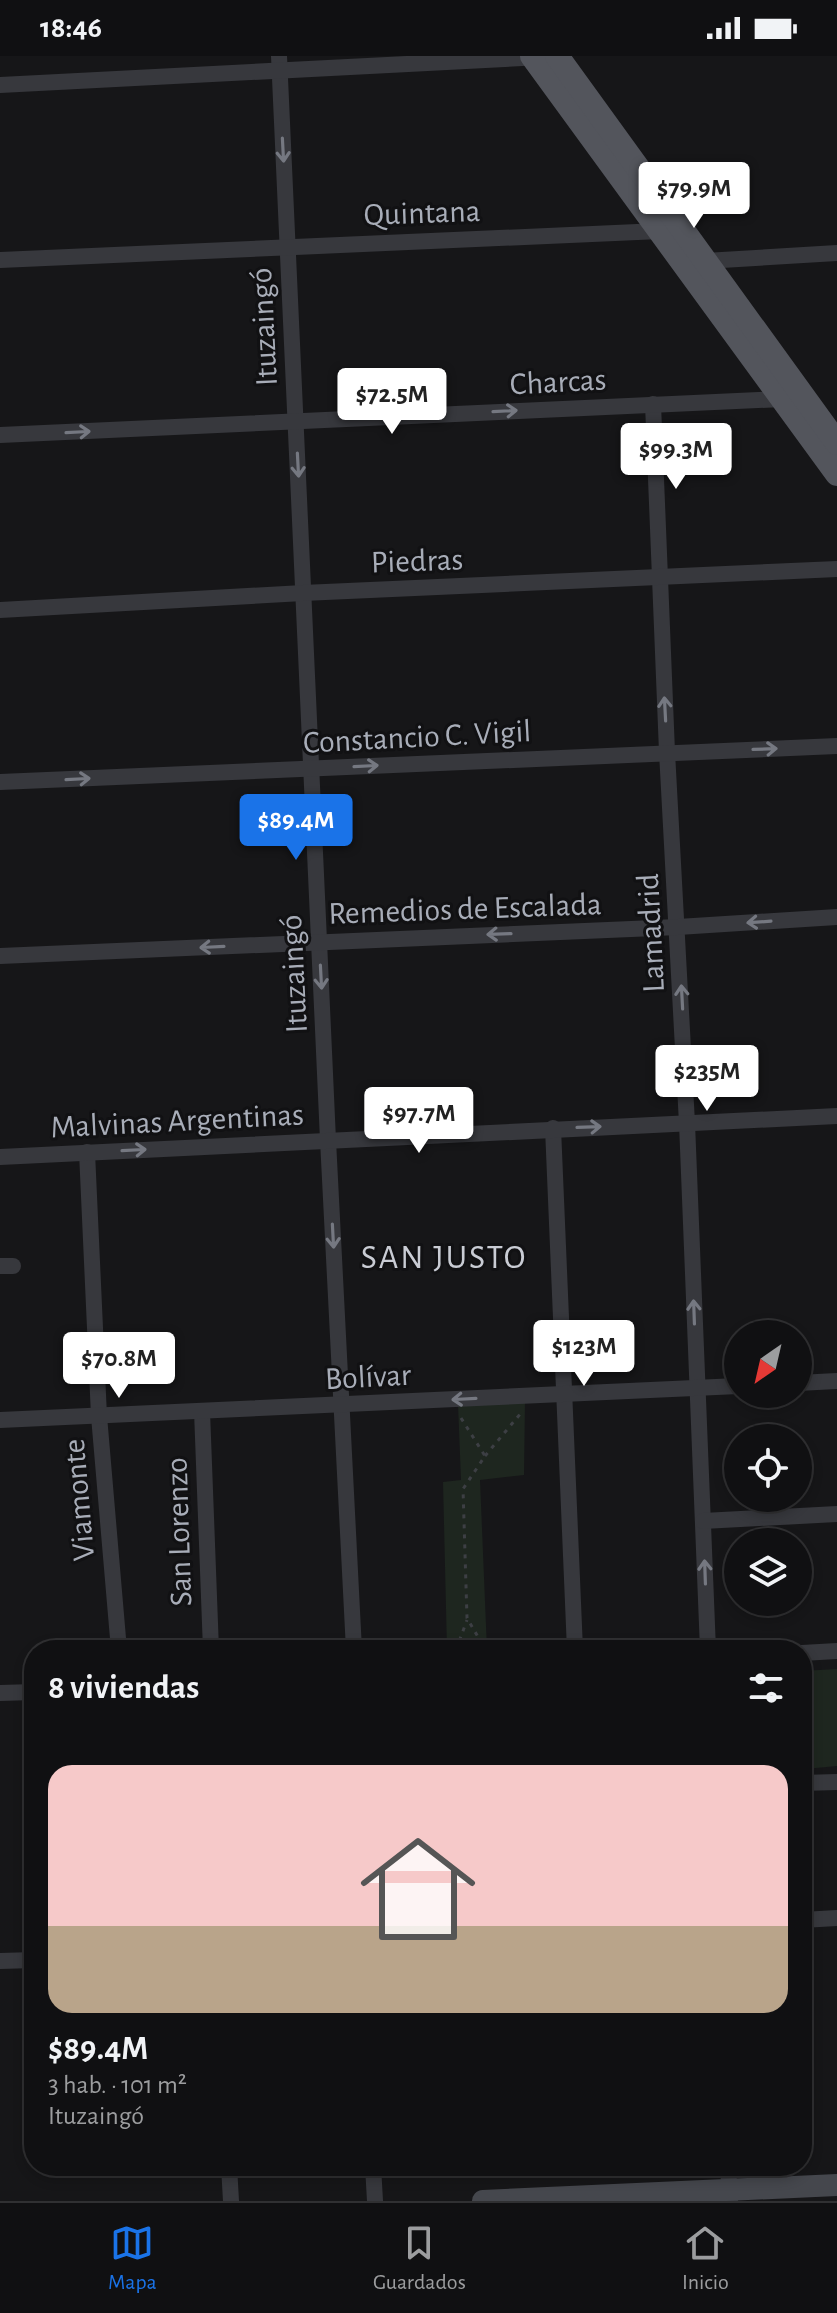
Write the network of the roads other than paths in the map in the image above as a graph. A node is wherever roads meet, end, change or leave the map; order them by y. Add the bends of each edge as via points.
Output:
1 (544, 56) edge
2 (482, 58) edge
3 (280, 64) edge
4 (0, 85) edge
5 (660, 231) junction
6 (288, 245) junction
7 (837, 253) edge
8 (0, 260) edge
9 (705, 261) junction
10 (782, 399) junction
11 (653, 404) junction
12 (296, 421) junction
13 (0, 435) edge
14 (835, 437) edge
15 (837, 474) edge
16 (837, 569) edge
17 (659, 578) junction
18 (303, 593) junction
19 (0, 610) edge
20 (837, 746) edge
21 (667, 752) junction
22 (311, 768) junction
23 (0, 782) edge
24 (837, 917) edge
25 (678, 927) junction
26 (319, 942) junction
27 (0, 956) edge
28 (837, 1116) edge
29 (687, 1123) junction
30 (553, 1128) junction
31 (328, 1140) junction
32 (87, 1152) junction
33 (0, 1157) edge
34 (837, 1381) edge
35 (812, 1382) edge
36 (724, 1386) edge
37 (696, 1387) junction
38 (564, 1394) junction
39 (341, 1405) junction
40 (202, 1411) junction
41 (99, 1416) junction
42 (0, 1420) edge
43 (837, 1514) edge
44 (703, 1521) junction
45 (118, 1640) edge
46 (211, 1640) edge
47 (353, 1640) edge
48 (575, 1640) edge
49 (708, 1640) edge
50 (837, 1651) edge
51 (812, 1652) edge
52 (24, 1692) edge
53 (0, 1693) edge
54 (837, 1782) edge
55 (812, 1783) edge
56 (837, 1918) edge
57 (812, 1919) edge
58 (24, 1960) edge
59 (0, 1961) edge
60 (230, 2176) edge
61 (374, 2176) edge
62 (837, 2185) edge
63 (730, 2195) edge
64 (539, 2200) edge
65 (231, 2201) edge
66 (375, 2201) edge
67 (483, 2201) edge

1 - 2 street
1 - 5 main road
1 - 9 main road
2 - 3 street
3 - 4 street
3 -> 6 street, Ituzaingó
5 - 6 street, Quintana
5 - 9 street
5 - 10 main road
6 - 8 street, Quintana
6 - 12 street, Ituzaingó
7 - 9 street
9 - 14 main road
10 - 11 street, Charcas
10 - 15 main road
12 -> 11 street, Charcas
11 - 17 street, Lamadrid
13 -> 12 street, Charcas
12 -> 18 street, Ituzaingó
16 - 17 street, Piedras
17 - 18 street, Piedras
21 -> 17 street, Lamadrid
18 - 19 street, Piedras
18 - 22 street, Ituzaingó
21 -> 20 street, Constancio C. Vigil
22 -> 21 street, Constancio C. Vigil
21 - 25 street, Lamadrid
23 -> 22 street, Constancio C. Vigil
22 - 26 street, Ituzaingó
24 -> 25 street, Remedios de Escalada
25 -> 26 street, Remedios de Escalada
29 -> 25 street, Lamadrid
26 -> 27 street, Remedios de Escalada
26 -> 31 street, Ituzaingó
28 - 29 street, Malvinas Argentinas
30 -> 29 street, Malvinas Argentinas
37 -> 29 street, Lamadrid
30 - 31 street, Malvinas Argentinas
30 - 38 street
32 -> 31 street, Malvinas Argentinas
31 -> 39 street, Ituzaingó
32 - 33 street, Malvinas Argentinas
32 - 41 street, Viamonte
34 - 35 street
36 - 37 street, Bolívar
37 - 38 street, Bolívar
37 - 44 street, Lamadrid
38 -> 39 street, Bolívar
38 - 48 street
39 - 40 street, Bolívar
39 - 47 street, Ituzaingó
40 - 41 street, Bolívar
40 - 46 street, San Lorenzo
41 - 42 street, Bolívar
41 - 45 street, Viamonte
43 - 44 street
49 -> 44 street, Lamadrid
50 - 51 street
52 - 53 street
54 - 55 street
56 - 57 street
58 - 59 street
60 - 65 street
61 - 66 street
62 - 63 main road
63 - 64 main road
64 - 67 main road

